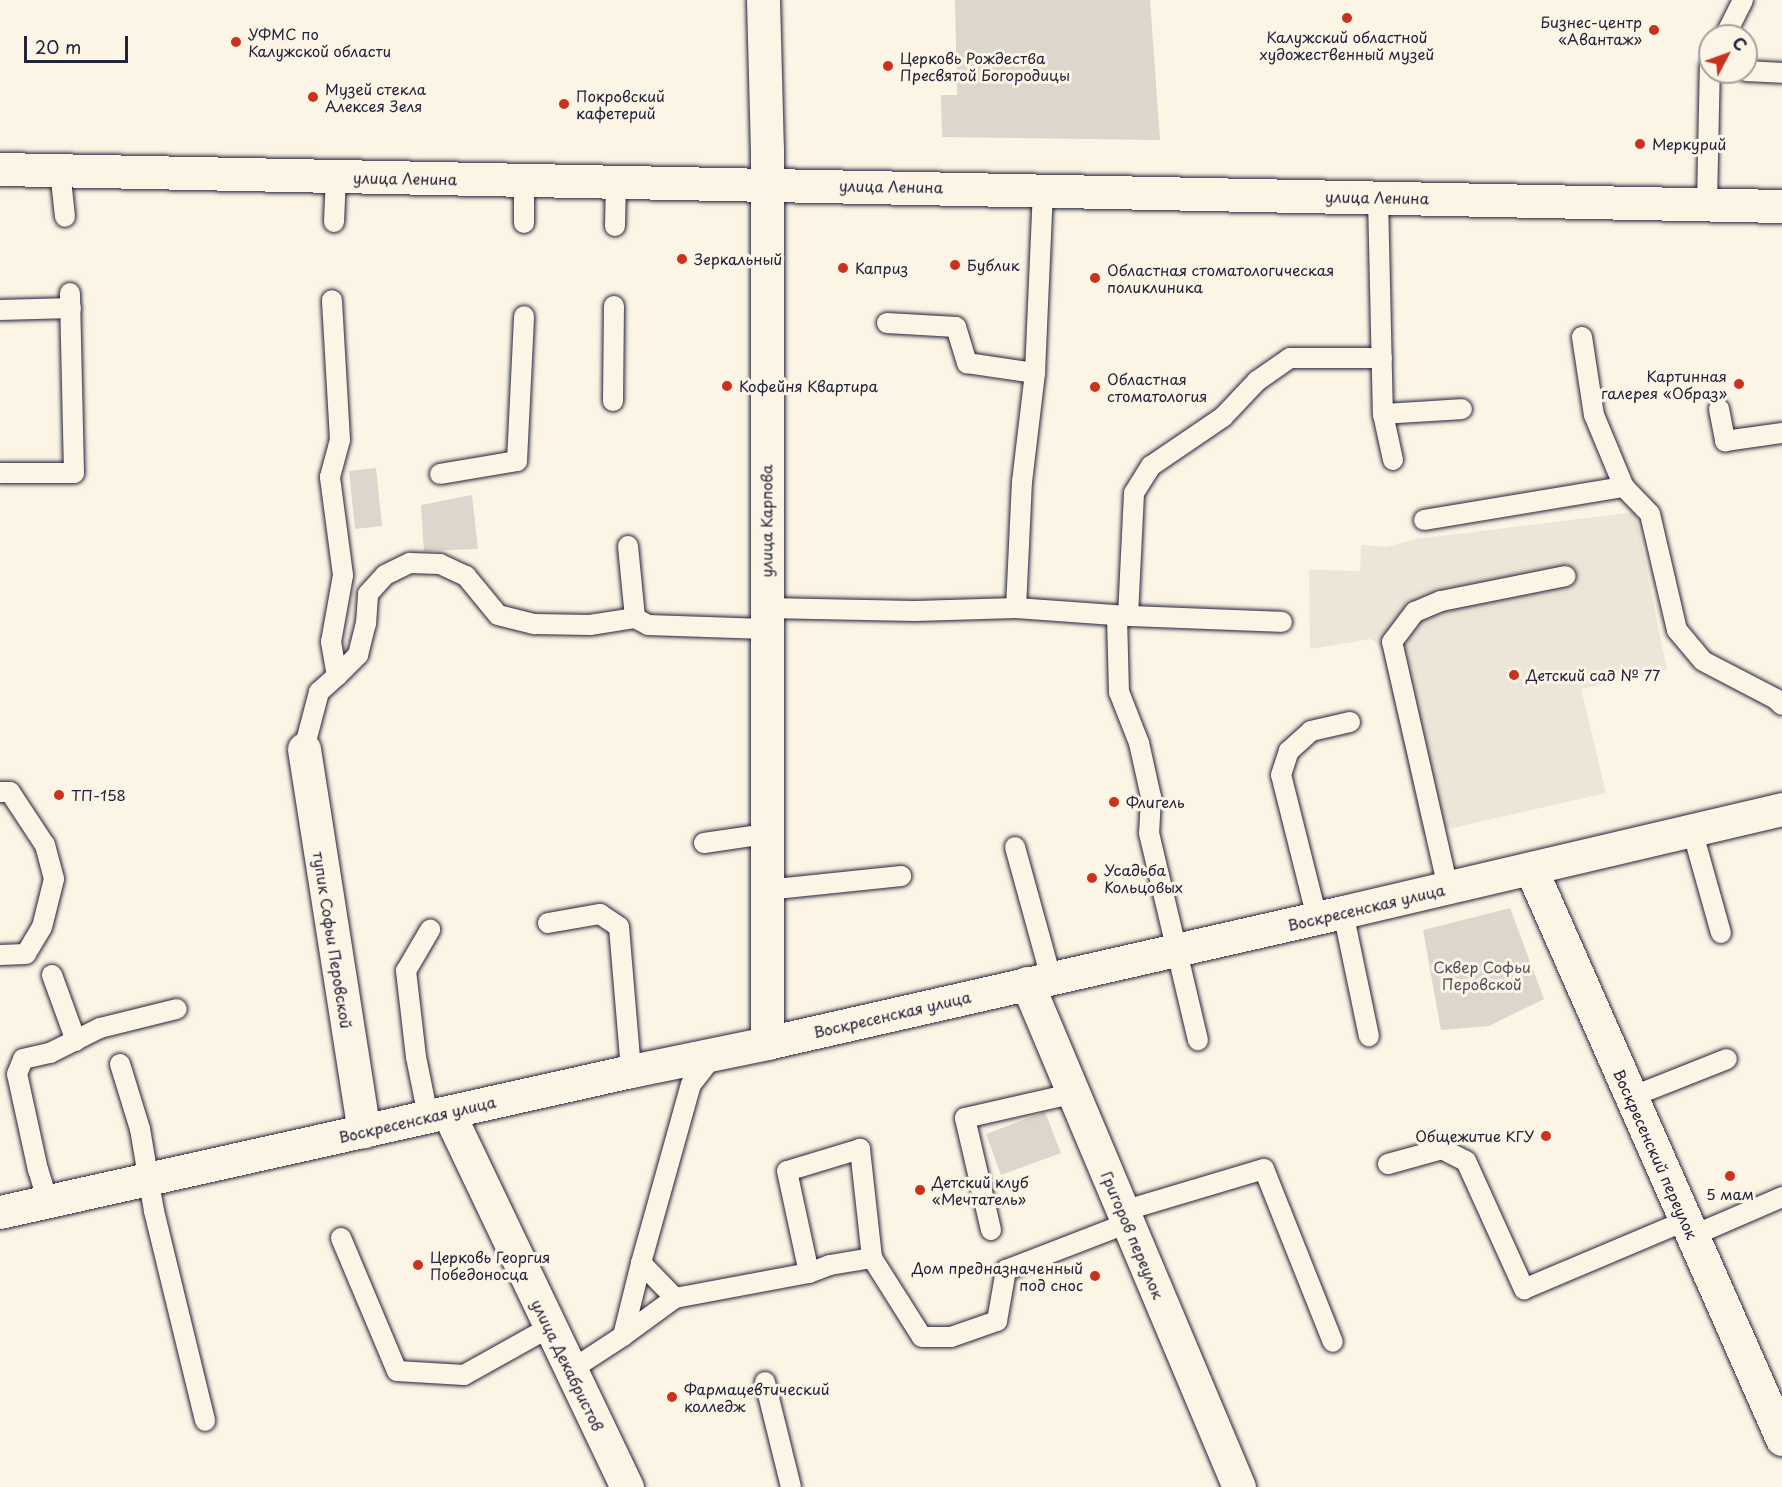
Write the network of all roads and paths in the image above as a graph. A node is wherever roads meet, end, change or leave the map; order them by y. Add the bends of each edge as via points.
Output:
1 (763, 0) edge
2 (1743, 0) edge
3 (1731, 24) edge
4 (1758, 72) edge
5 (1782, 73) edge
6 (1709, 84) edge
7 (0, 169) edge
8 (60, 170) junction
9 (336, 176) junction
10 (524, 180) junction
11 (616, 181) junction
12 (766, 185) junction
13 (1043, 189) junction
14 (1378, 198) junction
15 (1707, 204) junction
16 (1782, 206) edge
17 (65, 217) dead end
18 (334, 222) dead end
19 (524, 223) dead end
20 (615, 226) dead end
21 (332, 300) dead end
22 (614, 306) dead end
23 (0, 310) edge
24 (524, 316) dead end
25 (887, 323) dead end
26 (1582, 337) dead end
27 (1382, 358) junction
28 (1035, 373) junction
29 (613, 401) dead end
30 (1462, 409) dead end
31 (1719, 409) dead end
32 (1383, 414) junction
33 (1782, 433) edge
34 (1392, 460) dead end
35 (0, 473) edge
36 (440, 474) dead end
37 (1624, 488) junction
38 (1424, 520) dead end
39 (628, 546) dead end
40 (1566, 576) dead end
41 (1016, 608) junction
42 (1122, 616) junction
43 (635, 618) junction
44 (765, 618) junction
45 (1282, 622) dead end
46 (337, 676) junction
47 (1782, 705) edge
48 (1350, 722) dead end
49 (304, 749) joint
50 (0, 792) edge
51 (1782, 809) edge
52 (1692, 830) junction
53 (766, 834) junction
54 (704, 843) dead end
55 (1015, 847) dead end
56 (1531, 868) junction
57 (901, 876) dead end
58 (1448, 888) junction
59 (766, 891) junction
60 (1330, 915) junction
61 (548, 923) dead end
62 (430, 930) dead end
63 (1721, 933) dead end
64 (1177, 949) junction
65 (0, 955) edge
66 (52, 975) dead end
67 (1039, 981) junction
68 (177, 1009) dead end
69 (1369, 1036) dead end
70 (1198, 1040) dead end
71 (76, 1041) junction
72 (767, 1043) junction
73 (716, 1052) junction
74 (1727, 1059) dead end
75 (120, 1064) dead end
76 (631, 1071) junction
77 (1075, 1093) junction
78 (1630, 1098) junction
79 (438, 1114) junction
80 (364, 1131) junction
81 (1388, 1164) dead end
82 (147, 1180) junction
83 (1782, 1197) edge
84 (48, 1202) junction
85 (0, 1212) edge
86 (1125, 1217) junction
87 (1689, 1229) junction
88 (991, 1230) dead end
89 (340, 1238) dead end
90 (872, 1258) junction
91 (641, 1263) junction
92 (809, 1273) junction
93 (675, 1298) junction
94 (550, 1327) junction
95 (622, 1336) junction
96 (1333, 1342) dead end
97 (571, 1370) junction
98 (765, 1382) dead end
99 (205, 1420) dead end
100 (1782, 1439) edge
101 (627, 1487) edge
102 (791, 1487) edge
103 (1239, 1487) edge

1 - 12 street, улица Карпова
2 - 3 lane
4 - 5 lane
6 - 15 lane
7 - 8 street, улица Ленина
8 - 9 street, улица Ленина
8 - 17 lane
9 - 10 street, улица Ленина
9 - 18 lane
10 - 11 street, улица Ленина
10 - 19 lane
11 - 12 street, улица Ленина
11 - 20 lane
12 - 13 street, улица Ленина
12 - 44 street, улица Карпова
13 - 14 street, улица Ленина
13 - 28 lane
14 - 15 street, улица Ленина
14 - 27 lane
15 - 16 street, улица Ленина
21 - 46 lane via 340,440 330,477 343,575 331,642
22 - 29 lane
23 - 35 lane via 71,301 74,473
24 - 36 lane via 517,461
25 - 28 lane via 956,327 967,363
26 - 37 lane via 1594,415
27 - 32 lane
27 - 42 lane via 1290,358 1257,381 1223,417 1151,466 1134,493
28 - 41 lane via 1022,482
30 - 32 lane
31 - 33 lane via 1725,441
32 - 34 lane
37 - 38 lane
37 - 47 lane via 1650,514 1677,630 1703,661
39 - 43 lane
40 - 58 lane via 1441,601 1415,612 1392,642
41 - 42 lane
41 - 44 lane
42 - 45 lane
42 - 64 lane via 1119,692 1139,743 1151,797 1149,833
43 - 44 lane via 648,625
43 - 46 lane via 590,624 535,624 498,615 466,576 440,564 410,562 385,575 368,594 358,655
44 - 53 street, улица Карпова
46 - 49 lane via 319,692
48 - 60 lane via 1311,731 1289,751 1281,775
49 - 80 street, тупик Софьи Перовской
50 - 65 lane via 10,792 45,845 54,879 42,927 26,954
51 - 52 street, Воскресенская улица
52 - 56 street, Воскресенская улица
52 - 63 lane
53 - 54 lane
53 - 59 street, улица Карпова
55 - 67 lane
56 - 58 street, Воскресенская улица
56 - 78 street, Воскресенский переулок
57 - 59 lane
58 - 60 street, Воскресенская улица
59 - 72 street, улица Карпова
60 - 64 street, Воскресенская улица
60 - 69 lane
61 - 76 lane via 600,914 619,927
62 - 79 lane via 406,971 416,1057
64 - 67 street, Воскресенская улица
64 - 70 lane
66 - 71 lane
67 - 72 street, Воскресенская улица
67 - 77 street, Григоров переулок
68 - 71 lane via 100,1028
71 - 84 lane via 50,1053 23,1059 17,1074
72 - 73 street, Воскресенская улица
73 - 76 street, Воскресенская улица
73 - 91 lane via 691,1084
74 - 78 lane
75 - 82 lane via 140,1129
76 - 79 street, Воскресенская улица
77 - 86 street, Григоров переулок
77 - 88 lane via 965,1119
78 - 87 street, Воскресенский переулок
79 - 80 street, Воскресенская улица
79 - 94 street, улица Декабристов
80 - 82 street, Воскресенская улица
81 - 87 lane via 1442,1149 1466,1161 1524,1289
82 - 84 street, Воскресенская улица
82 - 99 lane
83 - 87 lane
84 - 85 street, Воскресенская улица
86 - 90 lane via 1006,1270 997,1321 951,1337 922,1337
86 - 96 lane via 1264,1169
86 - 103 street, Григоров переулок
87 - 100 street, Воскресенский переулок
89 - 94 lane via 397,1371 464,1375
90 - 92 lane
90 - 92 lane via 860,1149 787,1171
91 - 93 lane
91 - 95 lane
92 - 93 lane
93 - 95 lane
94 - 97 street, улица Декабристов
95 - 97 lane
97 - 101 street, улица Декабристов
98 - 102 lane

